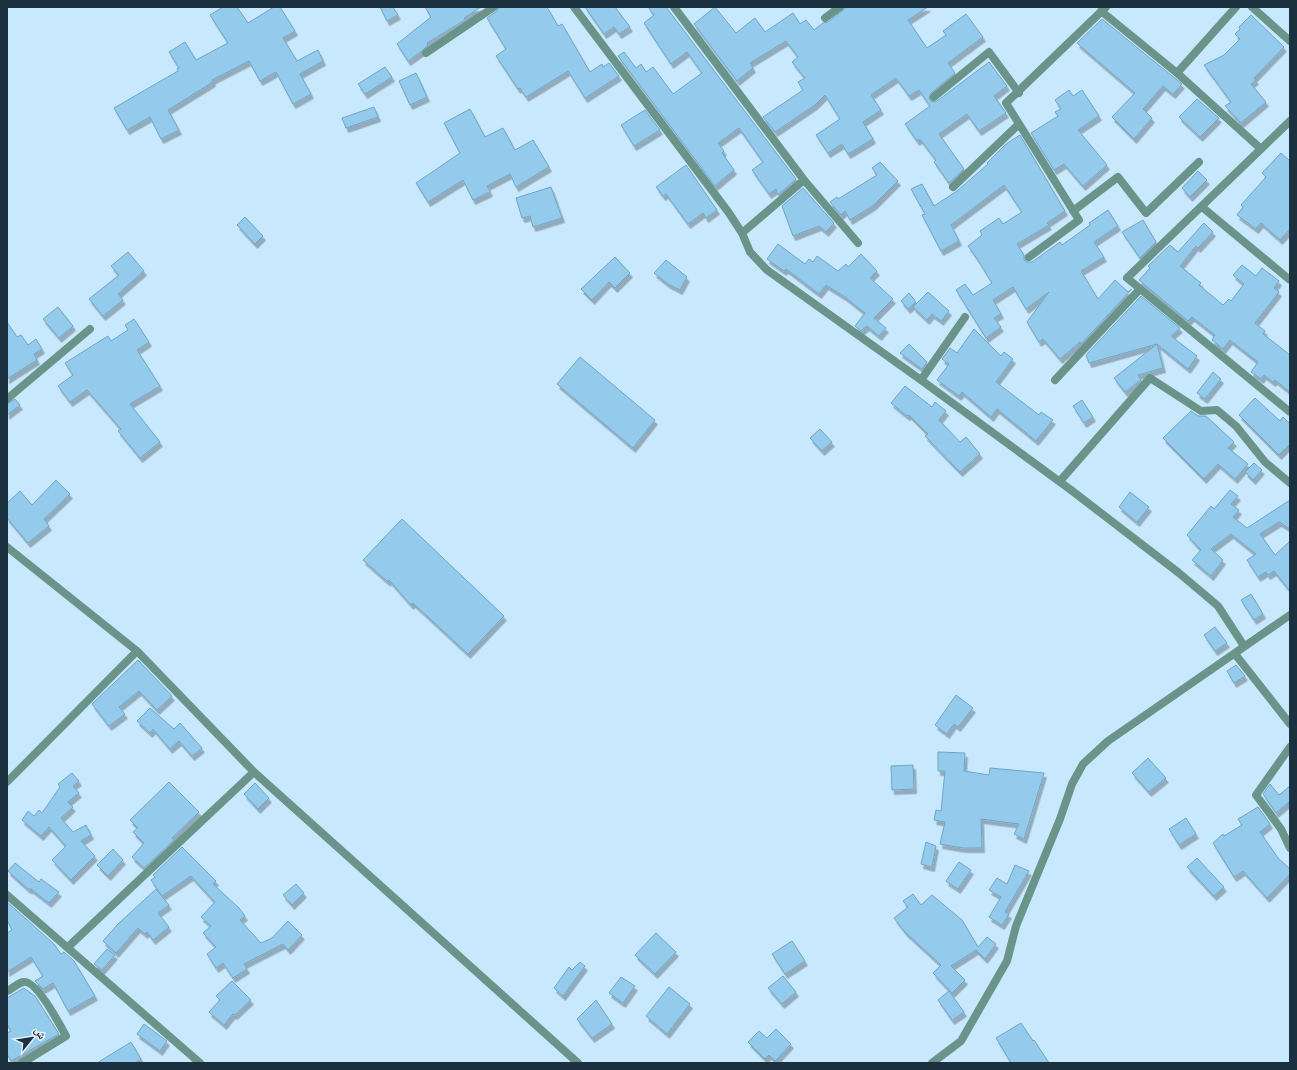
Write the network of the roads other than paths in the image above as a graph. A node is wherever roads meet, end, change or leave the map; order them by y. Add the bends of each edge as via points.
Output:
1 (494, 7) edge
2 (574, 7) edge
3 (674, 7) edge
4 (840, 7) edge
5 (1236, 7) edge
6 (1252, 7) edge
7 (1104, 9) edge
8 (825, 18) dead end
9 (1290, 41) edge
10 (426, 53) dead end
11 (1177, 73) junction
12 (1019, 92) junction
13 (934, 97) dead end
14 (1290, 121) edge
15 (1019, 124) junction
16 (1260, 148) junction
17 (1199, 162) dead end
18 (804, 180) junction
19 (953, 186) dead end
20 (1202, 207) junction
21 (1074, 211) junction
22 (742, 233) junction
23 (858, 243) dead end
24 (1029, 257) dead end
25 (1290, 280) edge
26 (1140, 289) junction
27 (965, 318) dead end
28 (90, 329) dead end
29 (921, 380) junction
30 (1055, 380) dead end
31 (7, 398) edge
32 (1290, 412) edge
33 (1060, 481) junction
34 (1290, 483) edge
35 (7, 547) edge
36 (1289, 618) edge
37 (1244, 646) junction
38 (138, 651) junction
39 (1235, 654) junction
40 (1290, 724) edge
41 (1290, 747) edge
42 (254, 772) junction
43 (7, 782) edge
44 (1290, 848) edge
45 (7, 895) edge
46 (68, 946) junction
47 (7, 991) edge
48 (22, 1063) edge
49 (200, 1063) edge
50 (578, 1063) edge
51 (932, 1063) edge

1 - 10 street
2 - 22 street
3 - 18 street
4 - 8 street
5 - 11 street
6 - 9 street
7 - 11 street
7 - 12 street
11 - 16 street
12 - 13 street via 989,52
12 - 15 street via 1006,103
14 - 16 street
15 - 19 street
15 - 21 street
16 - 20 street
17 - 21 street via 1146,213 1118,176
18 - 22 street
18 - 23 street
20 - 25 street
20 - 26 street via 1127,278
21 - 24 street via 1079,220
22 - 29 street via 750,252 767,270
26 - 30 street
26 - 32 street
27 - 29 street
28 - 31 street
29 - 33 street
33 - 34 street via 1150,378 1201,411 1217,410 1236,426 1265,462
33 - 37 street via 1218,606
35 - 38 street
36 - 37 street
37 - 39 street
38 - 42 street
38 - 43 street
39 - 40 street
39 - 51 street via 1108,741 1083,764 1072,784 1016,926 1007,961 961,1041
41 - 44 street via 1256,794 1281,829
42 - 46 street
42 - 50 street
45 - 46 street
46 - 49 street
47 - 48 street via 23,982 30,982 38,990 66,1036

